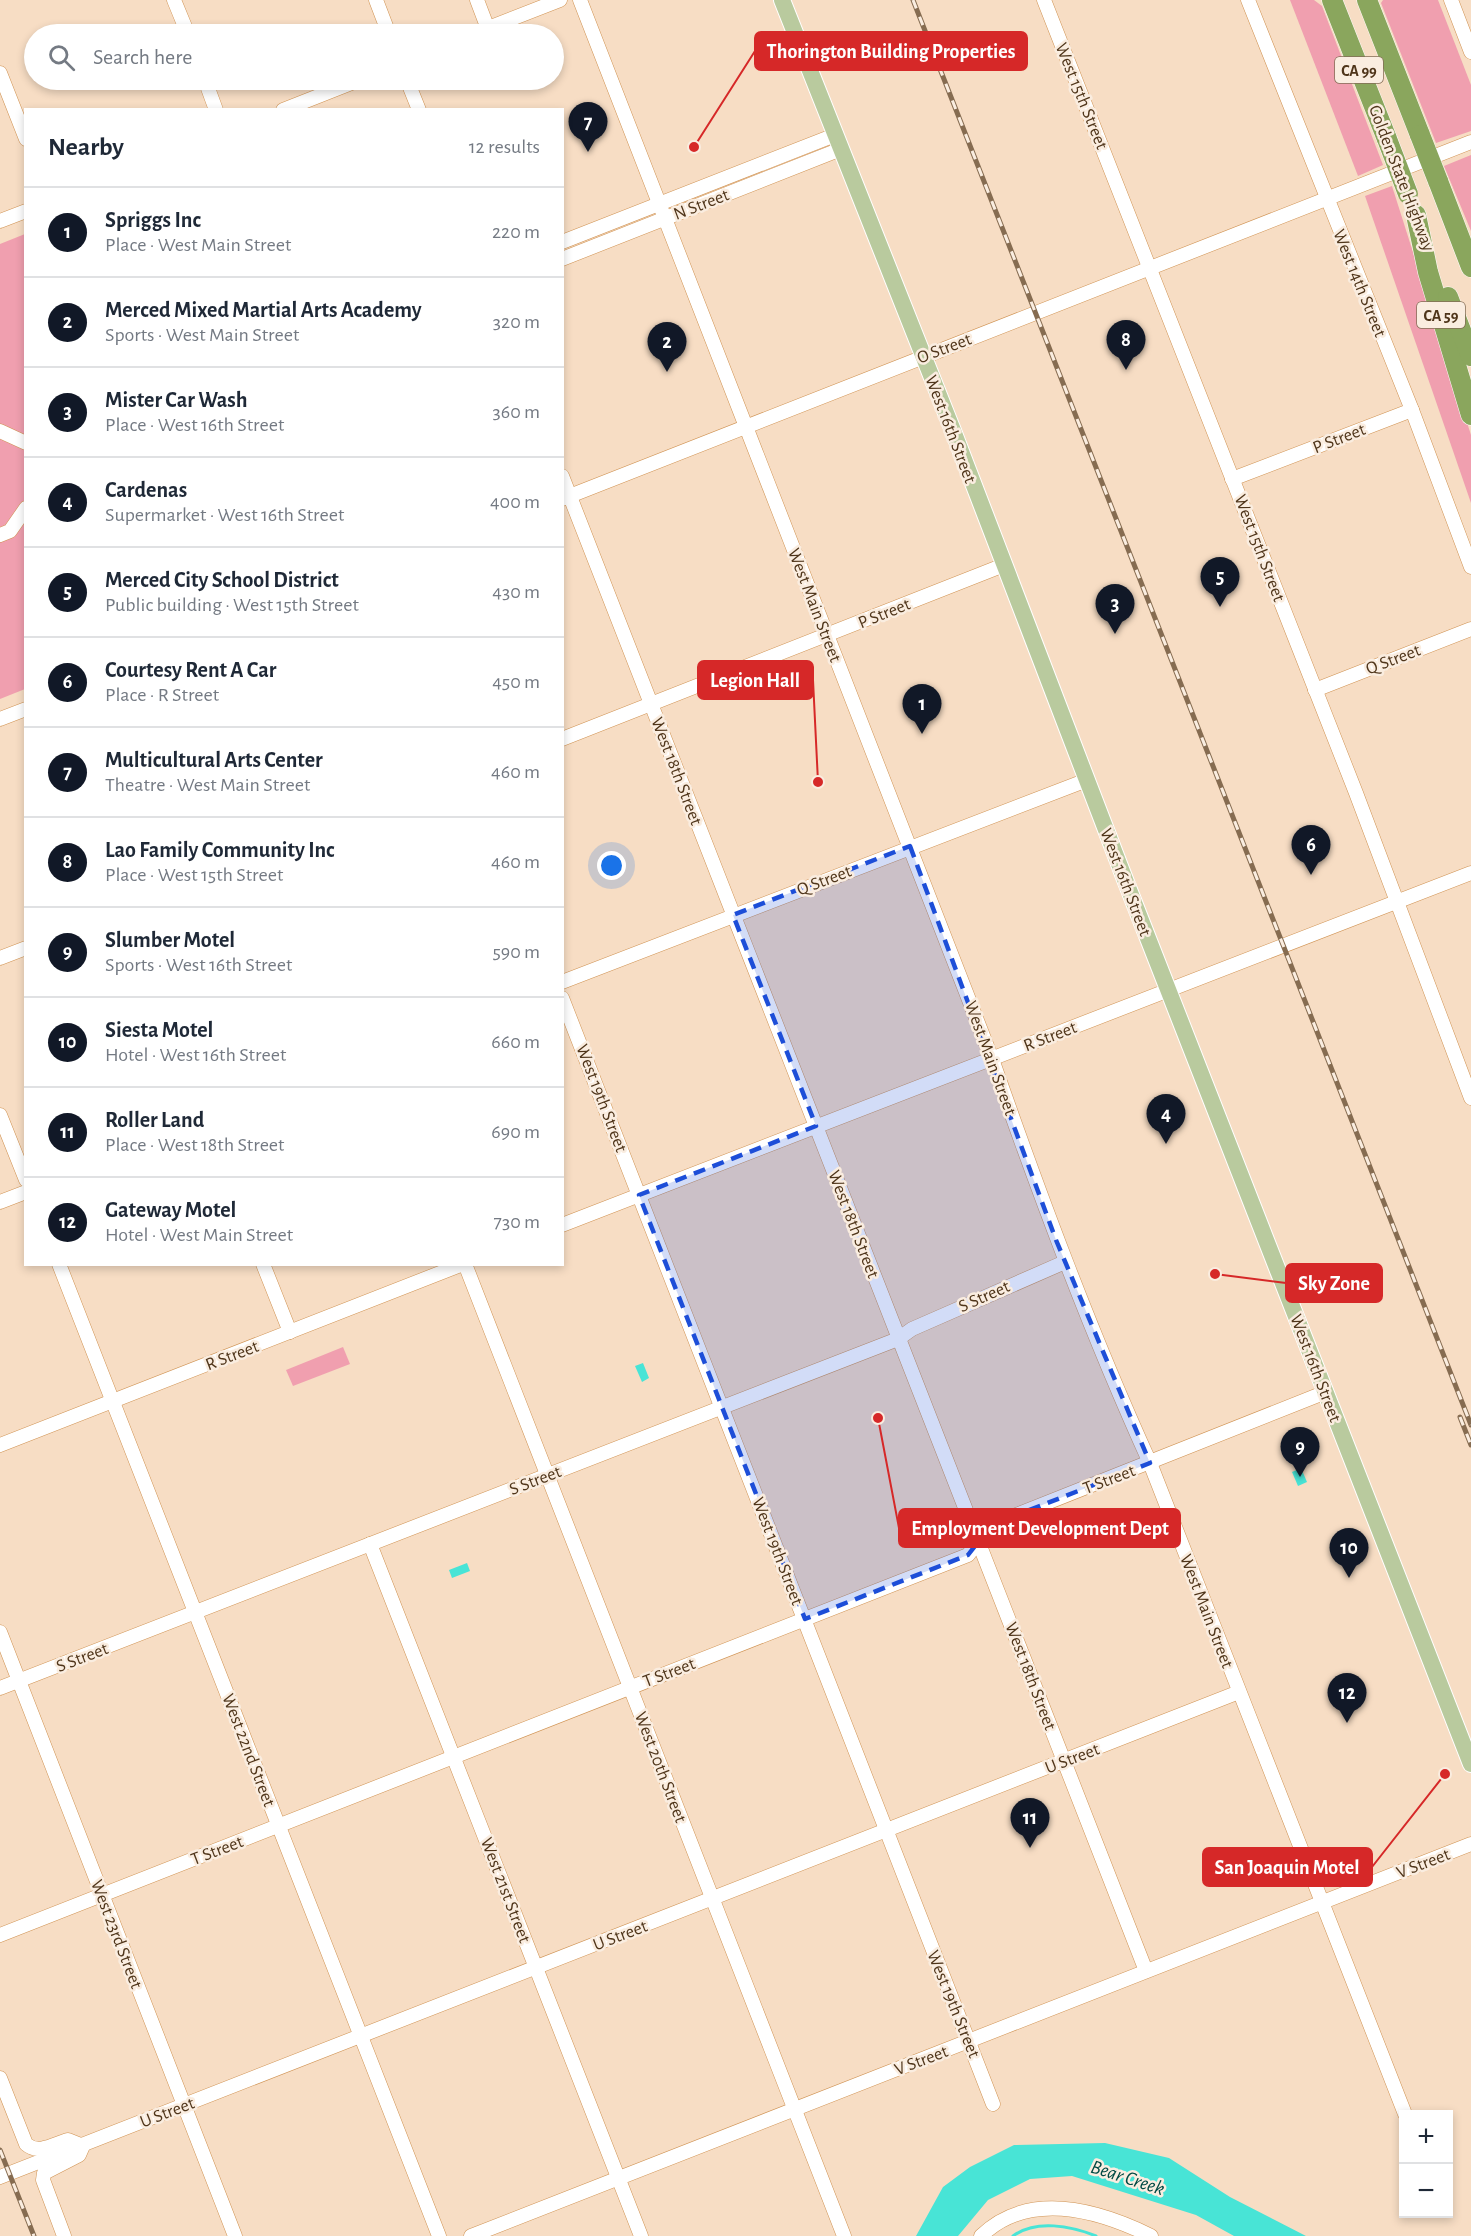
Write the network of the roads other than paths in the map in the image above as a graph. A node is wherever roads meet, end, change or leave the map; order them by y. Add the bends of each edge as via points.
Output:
1 (174, 0) edge
2 (376, 0) edge
3 (477, 0) edge
4 (560, 0) edge
5 (580, 0) edge
6 (782, 0) edge
7 (1044, 0) edge
8 (1248, 0) edge
9 (1332, 0) edge
10 (1367, 0) edge
11 (1451, 0) edge
12 (184, 24) edge
13 (385, 24) edge
14 (486, 24) edge
15 (500, 24) edge
16 (1471, 52) edge
17 (0, 73) edge
18 (209, 90) edge
19 (334, 90) edge
20 (411, 90) edge
21 (215, 108) edge
22 (288, 108) edge
23 (418, 108) edge
24 (24, 134) edge
25 (838, 142) junction
26 (1471, 142) edge
27 (1326, 198) junction
28 (659, 204) junction
29 (24, 212) edge
30 (1416, 215) junction
31 (664, 218) junction
32 (0, 221) edge
33 (564, 241) edge
34 (564, 258) edge
35 (1470, 262) edge
36 (1150, 267) junction
37 (923, 356) junction
38 (1471, 356) edge
39 (1412, 410) junction
40 (1471, 415) edge
41 (746, 426) junction
42 (0, 431) edge
43 (24, 442) edge
44 (1232, 479) junction
45 (566, 497) edge
46 (24, 511) edge
47 (0, 535) edge
48 (1004, 565) junction
49 (1471, 567) edge
50 (1471, 629) edge
51 (827, 636) junction
52 (1315, 690) junction
53 (652, 704) junction
54 (24, 710) edge
55 (0, 719) edge
56 (564, 738) edge
57 (1087, 780) junction
58 (910, 846) junction
59 (1471, 873) edge
60 (1397, 902) junction
61 (733, 915) junction
62 (24, 949) edge
63 (0, 958) edge
64 (564, 981) edge
65 (1169, 991) junction
66 (564, 1003) edge
67 (992, 1059) junction
68 (1471, 1098) edge
69 (0, 1115) edge
70 (816, 1126) junction
71 (24, 1175) edge
72 (24, 1193) edge
73 (639, 1195) junction
74 (0, 1202) edge
75 (564, 1224) edge
76 (1065, 1262) junction
77 (59, 1266) edge
78 (264, 1266) edge
79 (459, 1266) edge
80 (465, 1266) edge
81 (290, 1332) junction
82 (898, 1339) junction
83 (1326, 1392) junction
84 (112, 1401) junction
85 (722, 1407) junction
86 (0, 1445) edge
87 (1150, 1463) junction
88 (547, 1475) junction
89 (978, 1540) junction
90 (370, 1544) junction
91 (195, 1613) junction
92 (805, 1619) junction
93 (0, 1632) edge
94 (19, 1681) junction
95 (0, 1688) edge
96 (630, 1688) junction
97 (1239, 1692) junction
98 (453, 1757) junction
99 (1064, 1761) junction
100 (1471, 1764) edge
101 (278, 1826) junction
102 (886, 1831) junction
103 (1471, 1844) edge
104 (102, 1895) junction
105 (712, 1899) junction
106 (1322, 1902) junction
107 (0, 1935) edge
108 (536, 1967) junction
109 (1146, 1971) junction
110 (360, 2036) junction
111 (968, 2041) junction
112 (0, 2078) edge
113 (993, 2104) dead end
114 (184, 2105) junction
115 (794, 2109) junction
116 (1403, 2110) edge
117 (82, 2145) junction
118 (0, 2177) edge
119 (619, 2178) junction
120 (64, 2236) edge
121 (235, 2236) edge
122 (439, 2236) edge
123 (471, 2236) edge
124 (641, 2236) edge
125 (844, 2236) edge
126 (981, 2236) edge
127 (1151, 2236) edge

1 - 12 street
2 - 13 street
3 - 14 street
4 - 15 street
5 - 28 street, West Main Street
6 - 25 main road, West 16th Street
7 - 36 street, West 15th Street
8 - 27 street, West 14th Street
9 - 30 highway, Golden State Highway / CA 99, bridge
10 - 35 highway, Golden State Highway / CA 99, bridge
11 - 16 street
17 - 24 street
18 - 21 street
19 - 22 street
20 - 23 street
25 - 28 street, N Street
25 - 31 street, N Street
25 - 37 main road, West 16th Street
26 - 27 street, O Street
27 - 36 street, O Street
27 - 39 street, West 14th Street
28 - 31 street, West Main Street
28 - 33 street, N Street
29 - 32 street
30 - 38 highway, Golden State Highway / CA 99
30 - 40 highway, CA 59 via 1428,272
31 - 34 street, N Street
31 - 41 street, West Main Street
36 - 37 street, O Street
36 - 44 street, West 15th Street
37 - 41 street, O Street
37 - 48 main road, West 16th Street
39 - 44 street, P Street
39 - 49 street, West 14th Street
41 - 45 street, O Street
41 - 51 street, West Main Street
42 - 43 street
44 - 52 street, West 15th Street
45 - 53 street, West 18th Street
46 - 47 street via 10,531
48 - 51 street, P Street
48 - 57 main road, West 16th Street
50 - 52 street, Q Street
51 - 53 street, P Street
51 - 58 street, West Main Street
52 - 60 street, West 15th Street
53 - 56 street, P Street
53 - 61 street, West 18th Street
54 - 55 street
57 - 58 street, Q Street
57 - 65 main road, West 16th Street
58 - 61 street, Q Street
58 - 67 street, West Main Street
59 - 60 street, R Street
60 - 65 street, R Street
60 - 68 street, West 15th Street
61 - 64 street, Q Street
61 - 70 street, West 18th Street
62 - 63 street
65 - 67 street, R Street
65 - 83 main road, West 16th Street
66 - 73 street, West 19th Street
67 - 70 street, R Street
67 - 76 street, West Main Street
69 - 71 street
70 - 73 street, R Street
70 - 82 street, West 18th Street
72 - 74 street
73 - 75 street, R Street
73 - 85 street, West 19th Street
76 - 82 street, S Street via 933,1319
76 - 87 street, West Main Street
77 - 84 street, West 22nd Street
78 - 81 street
79 - 81 street, R Street
80 - 88 street, West 20th Street
81 - 84 street, R Street
82 - 85 street, S Street
82 - 89 street, West 18th Street
83 - 87 street, T Street
83 - 100 main road, West 16th Street
84 - 86 street, R Street
84 - 91 street, West 22nd Street
85 - 88 street, S Street
85 - 92 street, West 19th Street
87 - 89 street, T Street via 992,1525
87 - 97 street, West Main Street
88 - 90 street, S Street
88 - 96 street, West 20th Street
89 - 92 street, T Street via 968,1555
89 - 99 street, West 18th Street
90 - 91 street, S Street
90 - 98 street, West 21st Street
91 - 94 street, S Street
91 - 101 street, West 22nd Street
92 - 96 street, T Street
92 - 102 street, West 19th Street
93 - 94 street, West 23rd Street
94 - 95 street, S Street
94 - 104 street, West 23rd Street
96 - 98 street, T Street
96 - 105 street, West 20th Street
97 - 99 street, U Street
97 - 106 street, West Main Street
98 - 101 street, T Street
98 - 108 street, West 21st Street
99 - 102 street, U Street
99 - 109 street, West 18th Street
101 - 104 street, T Street
101 - 110 street, West 22nd Street
102 - 105 street, U Street
102 - 111 street, West 19th Street
103 - 106 street, V Street
104 - 107 street, T Street
104 - 114 street, West 23rd Street
105 - 108 street, U Street
105 - 115 street, West 20th Street
106 - 109 street, V Street
106 - 116 street, West Main Street
108 - 110 street, U Street
108 - 119 street, West 21st Street
109 - 111 street, V Street
110 - 114 street, U Street
110 - 122 street, West 22nd Street
111 - 113 street, West 19th Street
111 - 115 street, V Street
112 - 117 street via 26,2144 38,2150 68,2139
114 - 117 street, U Street
114 - 121 street, West 23rd Street
115 - 119 street, V Street
115 - 125 street, West 20th Street
117 - 118 street, U Street
117 - 120 street via 79,2155 44,2173 43,2180
119 - 123 street, V Street
119 - 124 street, West 21st Street
126 - 127 street via 1010,2216 1051,2208 1096,2214

